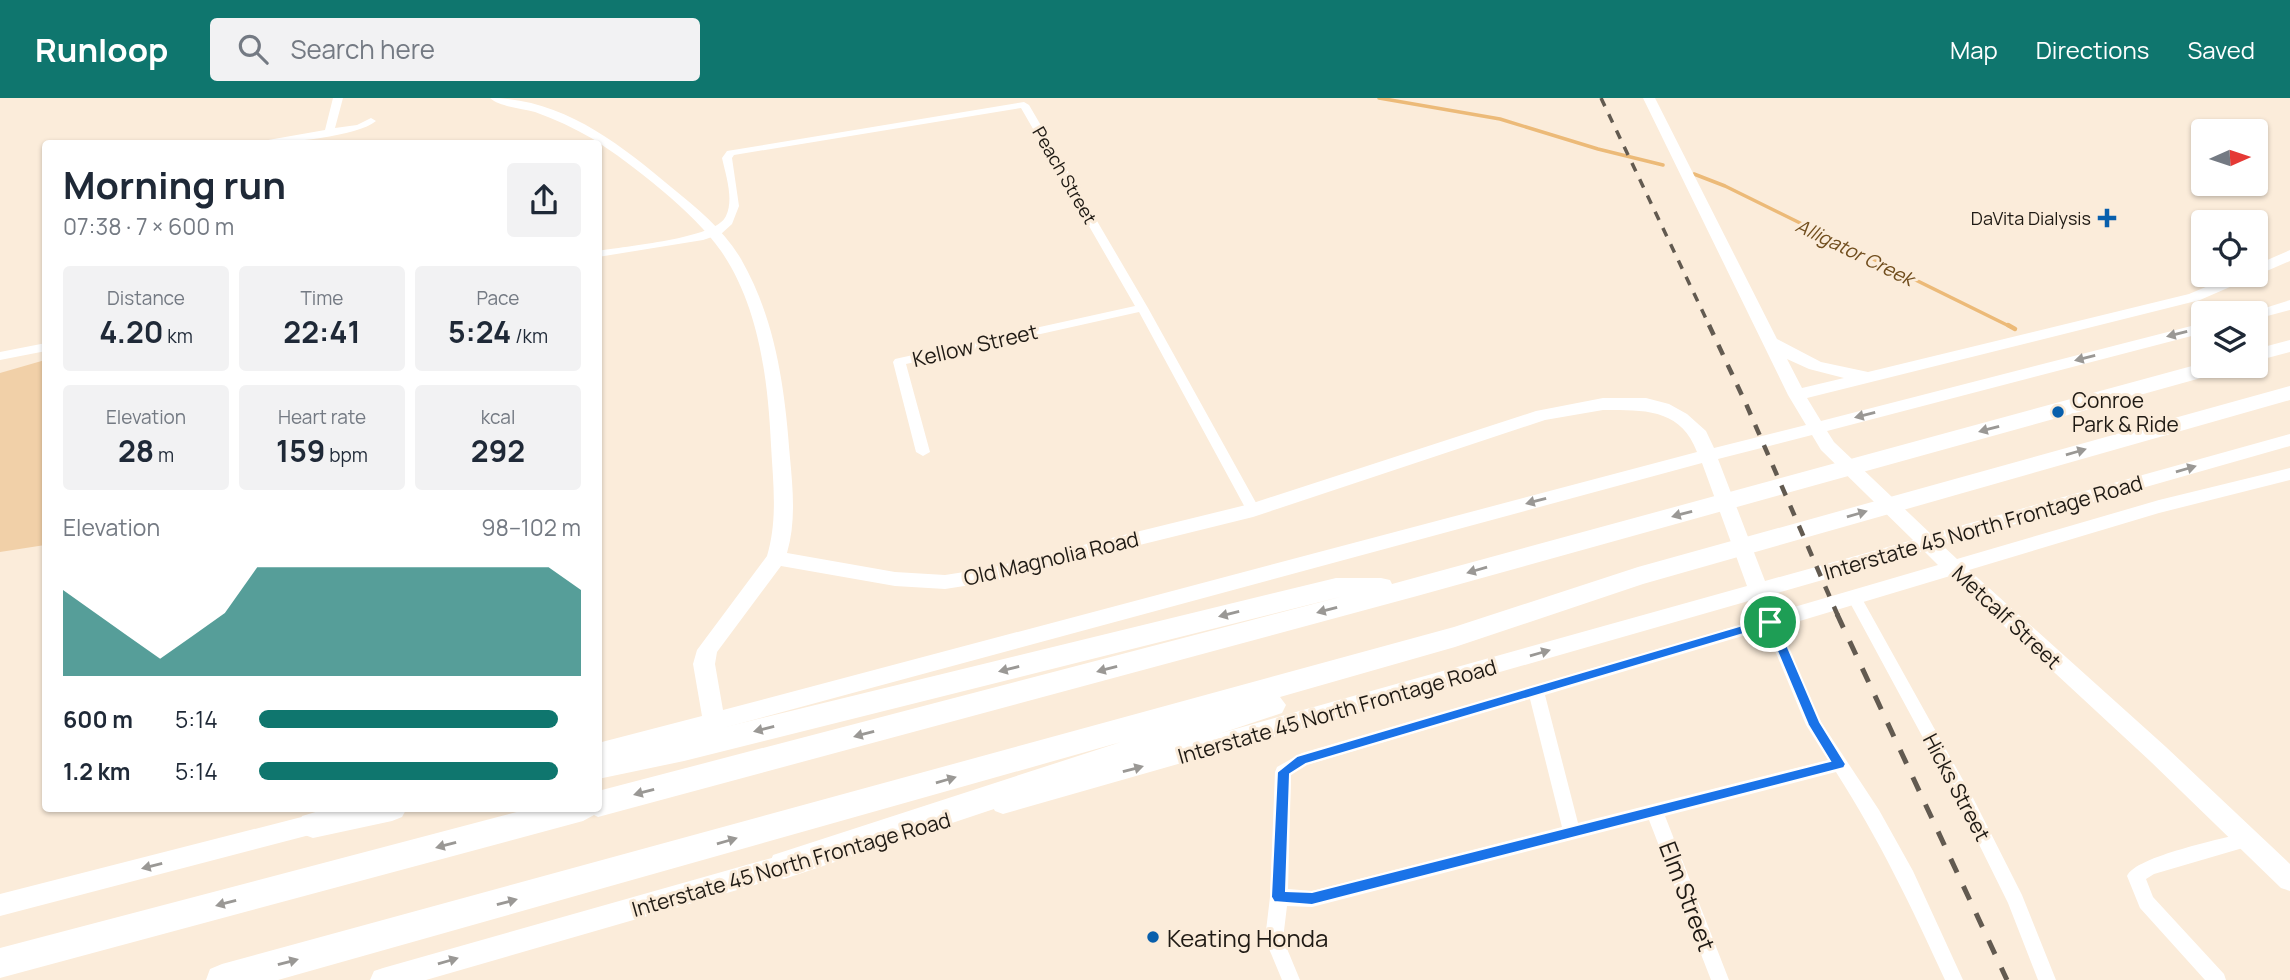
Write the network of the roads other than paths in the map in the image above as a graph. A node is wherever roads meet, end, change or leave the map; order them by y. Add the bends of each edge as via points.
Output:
1 (338, 98) edge
2 (496, 98) edge
3 (1649, 98) edge
4 (371, 121) dead end
5 (329, 131) junction
6 (275, 140) edge
7 (602, 140) edge
8 (602, 140) edge
9 (716, 233) junction
10 (602, 253) edge
11 (2290, 255) edge
12 (2268, 265) edge
13 (2218, 287) edge
14 (2290, 306) edge
15 (1142, 308) junction
16 (2268, 311) edge
17 (2191, 331) edge
18 (1769, 340) junction
19 (2290, 346) edge
20 (42, 348) edge
21 (2268, 352) edge
22 (0, 356) edge
23 (2191, 373) edge
24 (1870, 377) junction
25 (2290, 393) edge
26 (1797, 395) junction
27 (2290, 440) edge
28 (923, 452) dead end
29 (2290, 474) edge
30 (1253, 510) junction
31 (776, 558) junction
32 (1954, 568) junction
33 (1417, 587) junction
34 (1855, 599) junction
35 (1770, 622) junction
36 (1455, 637) junction
37 (1536, 692) junction
38 (714, 722) junction
39 (602, 753) edge
40 (1839, 764) junction
41 (602, 766) edge
42 (602, 803) edge
43 (361, 812) edge
44 (372, 812) edge
45 (568, 812) edge
46 (1655, 813) junction
47 (313, 824) junction
48 (1572, 831) junction
49 (2247, 840) junction
50 (784, 865) junction
51 (2290, 880) edge
52 (1279, 897) junction
53 (0, 905) edge
54 (0, 963) edge
55 (410, 976) edge
56 (222, 980) edge
57 (383, 980) edge
58 (1291, 980) edge
59 (1720, 980) edge
60 (1954, 980) edge
61 (2047, 980) edge
62 (2217, 980) edge

1 - 5 street
2 - 7 main road via 544,110
3 - 18 main road, Metcalf Street
4 - 5 street
5 - 6 street
8 - 9 main road via 636,163
9 - 10 street
9 - 15 street, Peach Street via 727,225 736,202 727,158 730,153 1024,105
9 - 31 main road via 754,302 770,361 779,416 784,513 783,539
11 - 12 main road
13 - 24 main road via 2194,297
14 - 16 main road
15 - 28 street, Kellow Street via 899,362
15 - 30 street, Peach Street
17 -> 38 main road via 1602,483
18 - 24 main road via 1818,369
18 - 26 main road, Metcalf Street
19 - 21 highway
20 - 22 street
23 -> 33 highway
24 - 26 main road
36 -> 25 highway via 1638,576
26 - 32 main road, Metcalf Street via 1827,446
50 -> 27 main road, Interstate 45 North Frontage Road
29 - 32 main road via 2189,496
30 - 31 main road, Old Magnolia Road via 945,582 895,579
30 - 35 main road, Old Magnolia Road via 1542,415 1603,404 1646,404 1681,418 1700,435
31 - 38 main road via 707,650 704,664
32 - 34 main road
32 - 49 main road, Metcalf Street
33 -> 41 highway via 1336,587
33 -> 42 highway
34 - 35 main road
34 - 61 street, Hicks Street via 2016,901
35 - 37 street
35 - 40 street via 1814,725
36 - 50 highway via 1264,707
56 -> 36 highway
37 - 48 street
37 - 52 street via 1302,760 1283,772
38 - 39 main road
40 - 46 street
40 - 60 street via 1907,877
43 - 47 main road
44 - 47 highway
45 -> 54 highway
46 - 48 street
46 - 59 street, Elm Street
47 -> 53 main road
48 - 52 street via 1312,899
49 - 51 main road, Metcalf Street
49 - 62 street via 2148,867 2136,876 2146,902
55 -> 50 main road, Interstate 45 North Frontage Road
52 - 58 street via 1274,939
55 - 57 main road, Interstate 45 North Frontage Road

